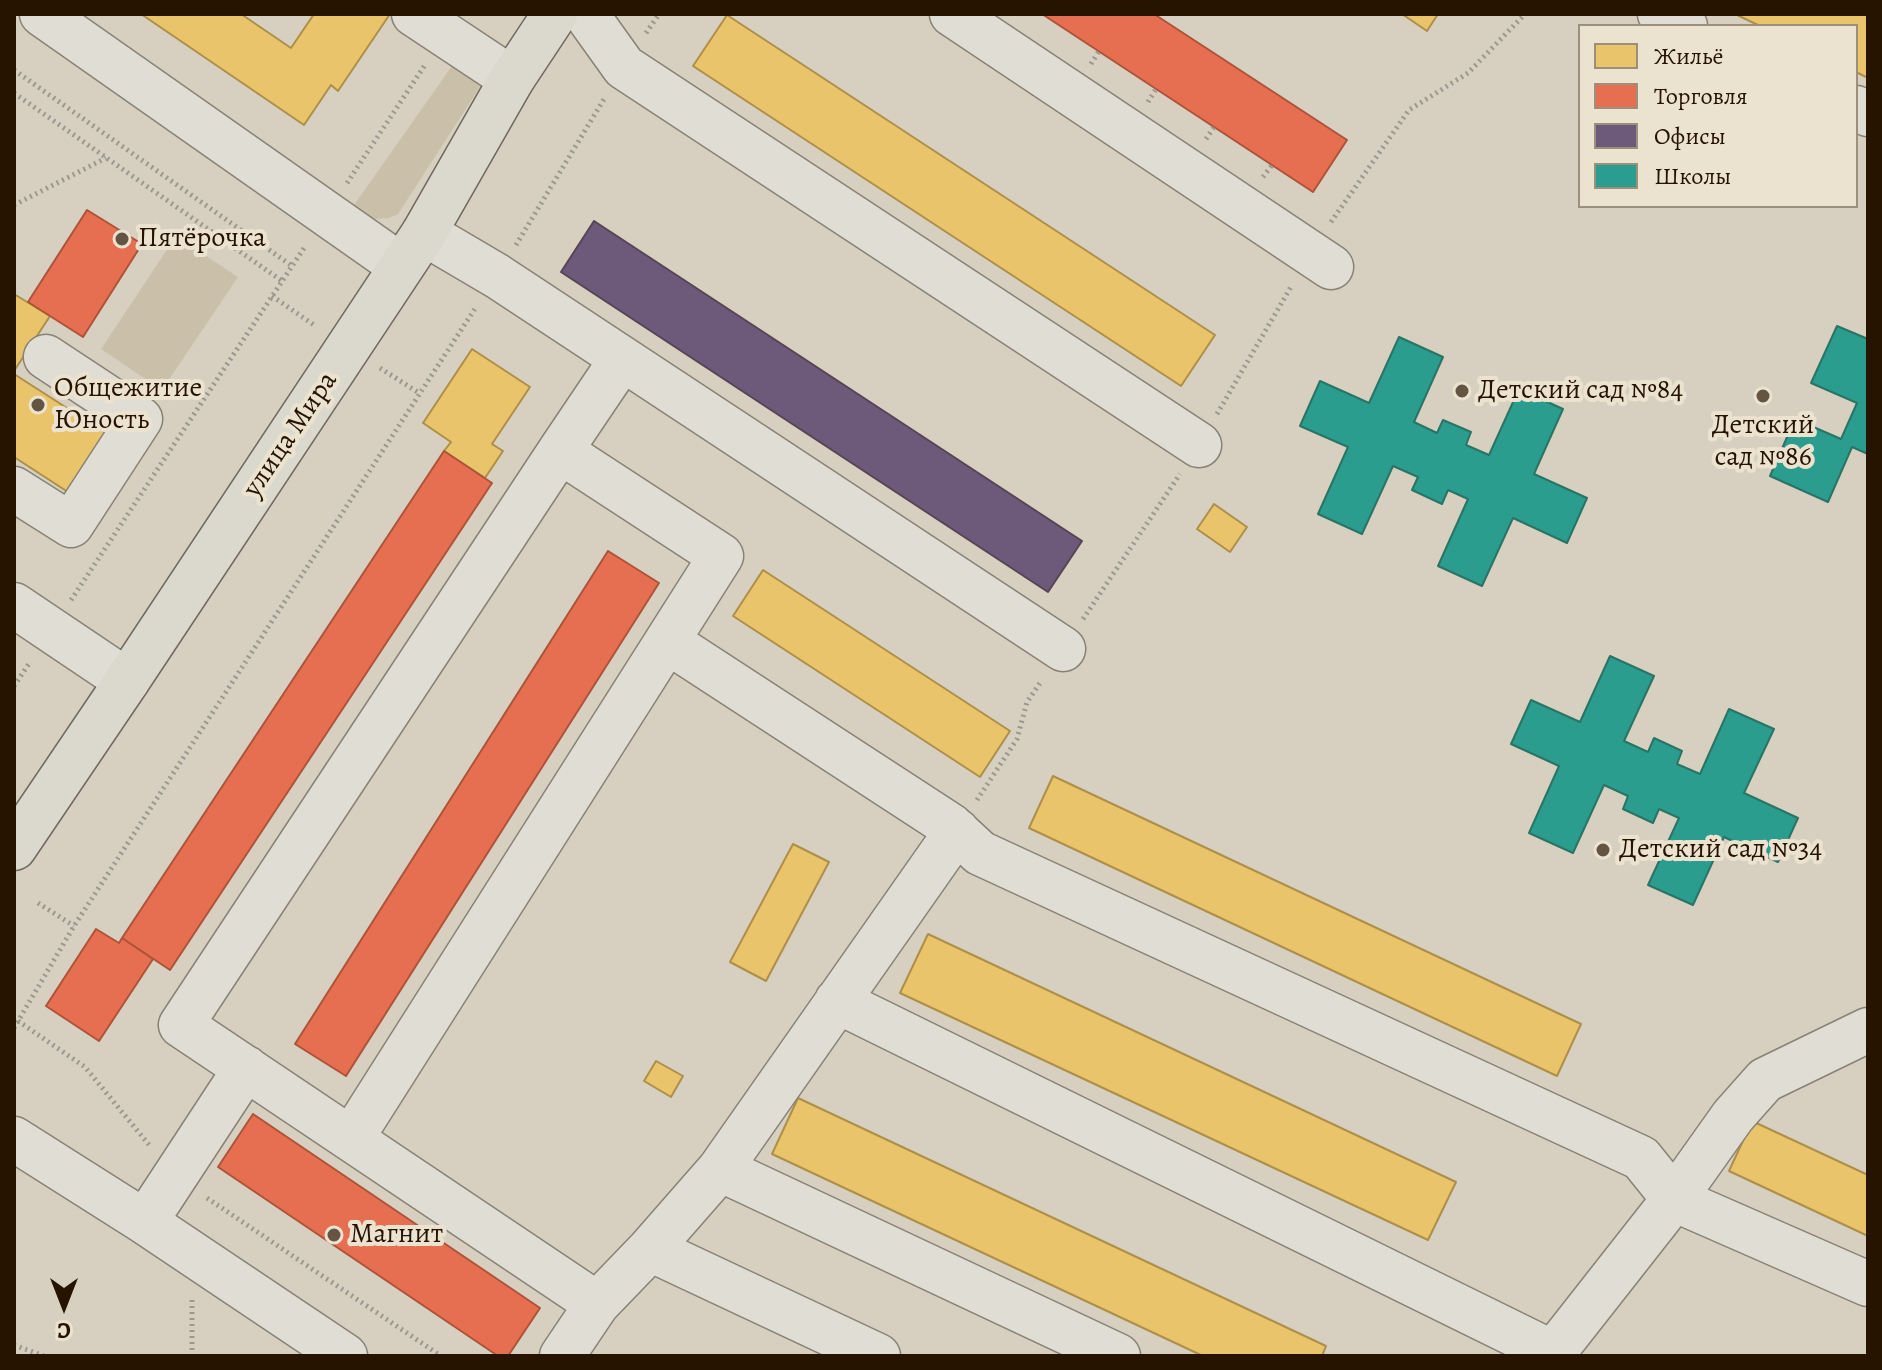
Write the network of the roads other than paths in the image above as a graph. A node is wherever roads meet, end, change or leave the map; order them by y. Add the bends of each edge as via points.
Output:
1 (42, 14) edge
2 (555, 14) edge
3 (586, 14) edge
4 (952, 14) edge
5 (1660, 14) edge
6 (429, 24) edge
7 (1681, 24) edge
8 (512, 79) junction
9 (412, 249) junction
10 (1320, 260) road end
11 (46, 357) dead end
12 (622, 359) junction
13 (1199, 445) road end
14 (560, 451) junction
15 (14, 489) edge
16 (14, 605) edge
17 (667, 641) junction
18 (1063, 649) road end
19 (127, 681) junction
20 (957, 831) junction
21 (14, 848) edge
22 (837, 1001) junction
23 (1868, 1030) edge
24 (246, 1068) junction
25 (14, 1139) edge
26 (351, 1139) junction
27 (720, 1169) junction
28 (1674, 1199) junction
29 (145, 1222) junction
30 (650, 1249) junction
31 (1868, 1284) edge
32 (597, 1304) junction
33 (1553, 1354) edge
34 (345, 1356) edge
35 (562, 1356) edge
36 (878, 1356) edge
37 (1118, 1356) edge

1 - 9 street via 327,213
2 - 8 main road, улица Мира
3 - 13 street via 624,67
4 - 10 street
5 - 7 street
6 - 8 street
8 - 9 main road, улица Мира
9 - 12 street via 497,276
9 - 19 main road, улица Мира
11 - 15 street via 140,419 71,525
12 - 14 street
12 - 18 street
14 - 17 street via 721,556
14 - 24 street via 181,1025
16 - 19 street
17 - 20 street
17 - 26 street
19 - 21 main road, улица Мира
20 - 22 street
20 - 28 street via 980,853 1641,1158
22 - 27 street
22 - 33 street
23 - 28 street via 1765,1080
24 - 26 street
24 - 29 street
25 - 29 street
26 - 32 street
27 - 30 street
27 - 37 street
28 - 31 street
28 - 33 street
29 - 34 street
30 - 32 street
30 - 36 street
32 - 35 street

